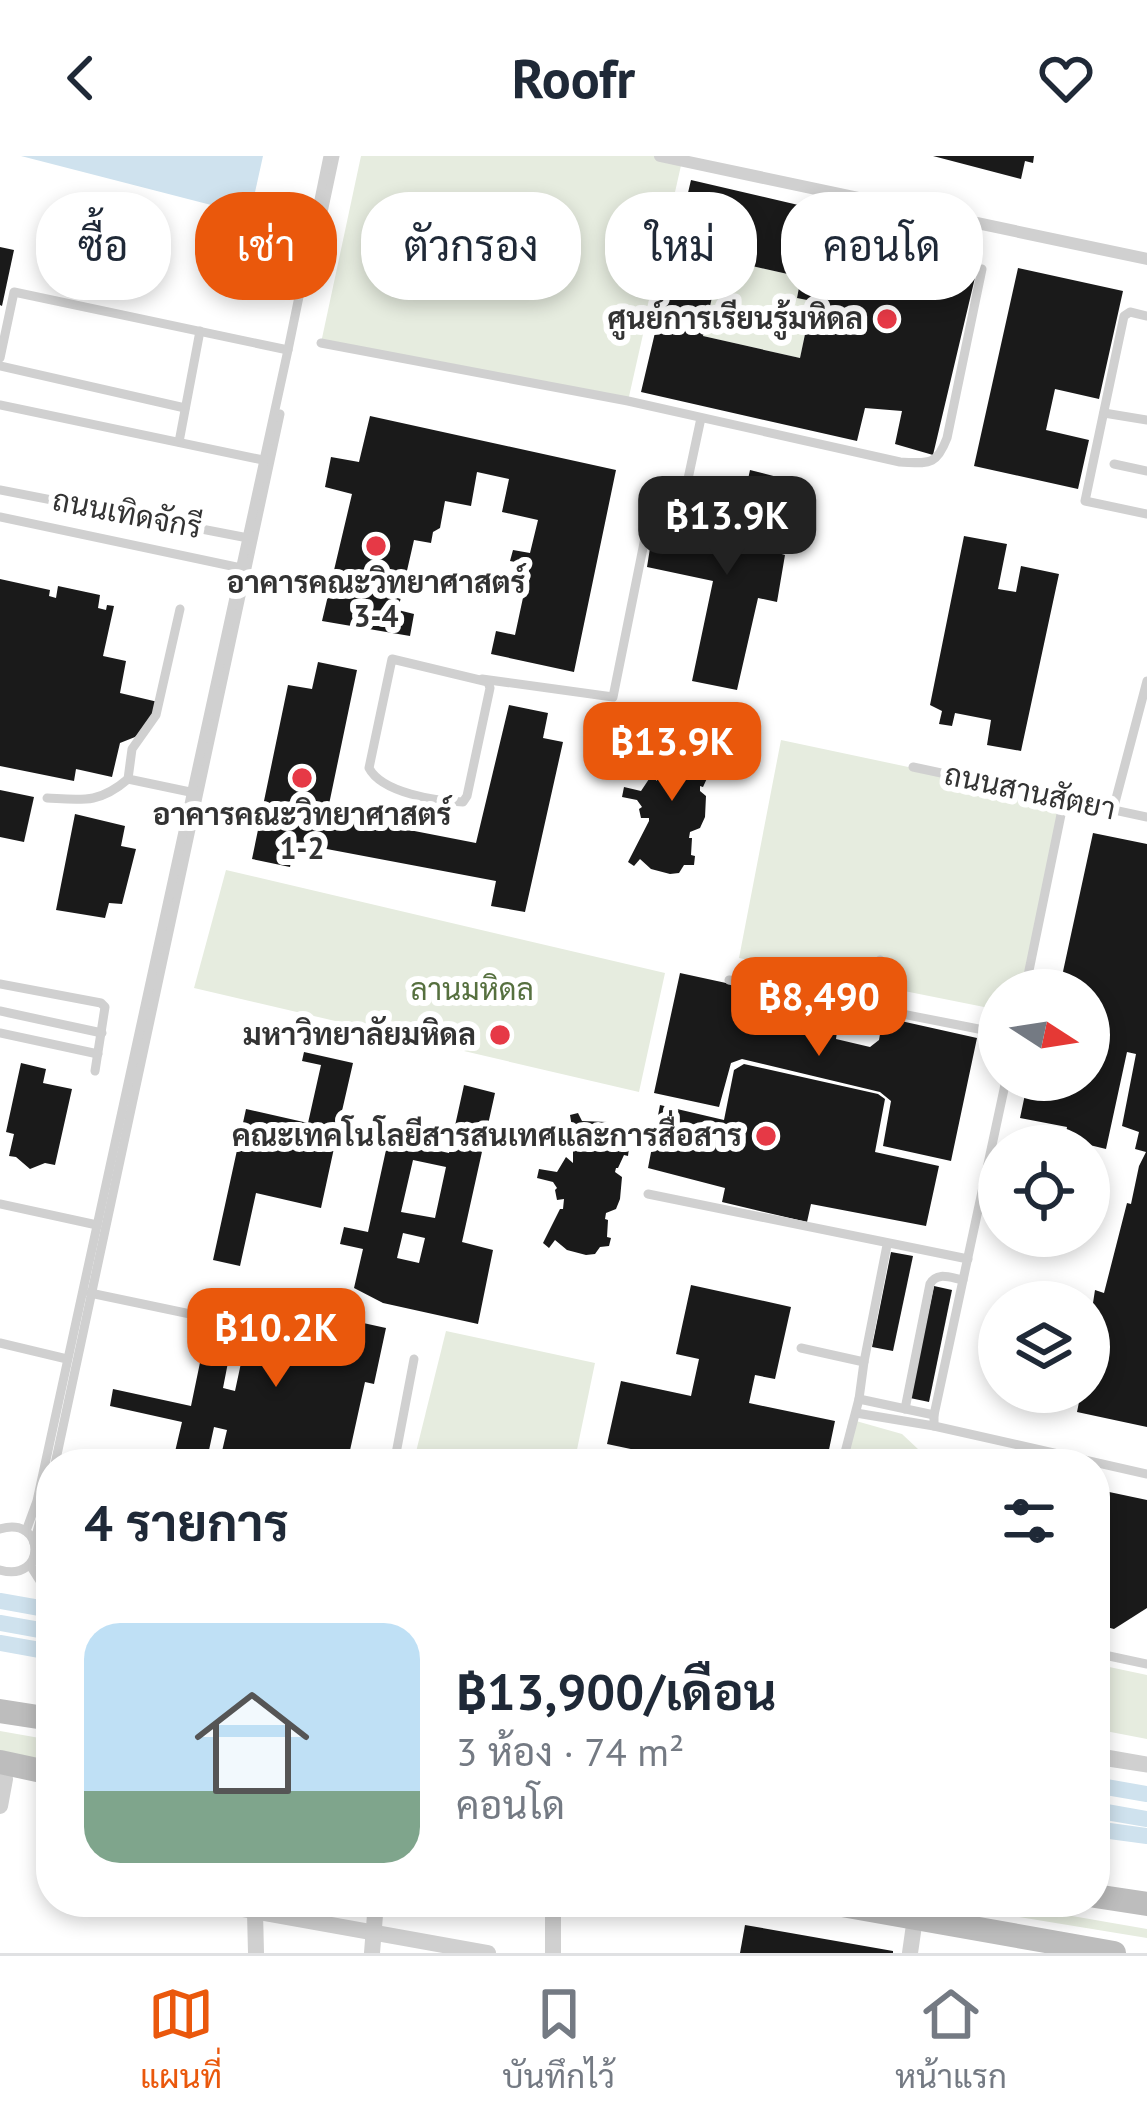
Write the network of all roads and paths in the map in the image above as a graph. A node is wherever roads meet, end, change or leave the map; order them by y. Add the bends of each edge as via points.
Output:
1 (331, 156) edge
2 (660, 156) edge
3 (1147, 259) edge
4 (976, 300) edge
5 (1147, 316) edge
6 (200, 332) junction
7 (321, 344) dead end
8 (288, 350) junction
9 (0, 362) edge
10 (0, 405) edge
11 (185, 409) junction
12 (1104, 412) junction
13 (701, 418) junction
14 (1147, 420) edge
15 (179, 442) junction
16 (263, 460) junction
17 (1114, 464) dead end
18 (1147, 471) edge
19 (0, 490) edge
20 (1147, 514) edge
21 (0, 517) edge
22 (249, 538) junction
23 (243, 568) junction
24 (180, 609) dead end
25 (482, 679) junction
26 (1147, 681) edge
27 (913, 767) dead end
28 (128, 779) junction
29 (190, 792) junction
30 (47, 798) dead end
31 (1064, 800) junction
32 (1113, 810) junction
33 (1147, 818) edge
34 (880, 959) dead end
35 (1028, 969) edge
36 (730, 980) dead end
37 (0, 984) edge
38 (871, 1007) junction
39 (0, 1011) edge
40 (978, 1029) edge
41 (102, 1033) junction
42 (0, 1034) edge
43 (98, 1054) junction
44 (95, 1071) dead end
45 (1002, 1101) edge
46 (649, 1194) dead end
47 (0, 1205) edge
48 (97, 1225) junction
49 (886, 1244) junction
50 (968, 1259) junction
51 (963, 1280) junction
52 (87, 1292) junction
53 (238, 1324) dead end
54 (0, 1343) edge
55 (801, 1348) dead end
56 (67, 1359) junction
57 (415, 1359) dead end
58 (864, 1362) junction
59 (860, 1399) junction
60 (905, 1409) junction
61 (856, 1414) junction
62 (934, 1421) junction
63 (49, 1449) edge
64 (58, 1449) edge
65 (397, 1449) edge
66 (846, 1449) edge
67 (1047, 1449) edge
68 (1110, 1465) edge
69 (1147, 1474) edge
70 (36, 1506) edge
71 (0, 1529) edge
72 (26, 1531) junction
73 (36, 1542) edge
74 (33, 1554) junction
75 (36, 1559) edge
76 (36, 1564) edge
77 (1, 1574) edge
78 (1110, 1656) edge
79 (1147, 1664) edge
80 (4, 1711) edge
81 (36, 1716) edge
82 (1110, 1759) edge
83 (1147, 1765) edge
84 (2, 1773) edge
85 (36, 1776) edge
86 (0, 1806) edge
87 (1110, 1899) edge
88 (1147, 1904) edge
89 (255, 1917) edge
90 (274, 1917) edge
91 (553, 1917) edge
92 (909, 1917) edge
93 (915, 1918) junction
94 (372, 1943) edge
95 (256, 1953) edge
96 (484, 1953) edge
97 (553, 1953) edge
98 (910, 1953) edge
99 (1114, 1953) edge

1 - 8 lane
1 - 22 lane
2 - 3 street
4 - 13 lane via 947,438 930,463
5 - 12 lane via 1124,316
6 - 8 lane
6 - 9 lane via 14,292
6 - 11 lane
7 - 13 lane
8 - 16 lane
9 - 11 lane
10 - 15 lane
11 - 15 lane
12 - 14 lane
12 - 20 lane via 1085,502
13 - 25 lane via 682,507 648,523 613,697
15 - 16 lane
16 - 22 lane
17 - 18 lane
19 - 22 lane, ถนนเทิดจักรี
21 - 23 lane, ถนนเทิดจักรี
22 - 23 lane
23 - 29 lane
23 - 52 lane
24 - 28 lane via 156,715 132,749
25 - 25 lane via 490,688 463,802 375,780 369,768 392,659
26 - 32 lane
27 - 31 lane, ถนนสานสัตยา
28 - 29 lane
28 - 30 lane via 89,800
29 - 48 lane
31 - 32 lane, ถนนสานสัตยา
31 - 35 lane
32 - 33 lane, ถนนสานสัตยา
34 - 38 lane
36 - 38 lane
37 - 41 lane via 101,1003
38 - 40 lane
39 - 41 lane
41 - 43 lane
42 - 43 lane
43 - 44 lane
45 - 50 lane
46 - 49 lane
47 - 48 lane
48 - 52 lane
49 - 50 lane
49 - 58 lane
50 - 51 lane
51 - 60 lane via 940,1276 930,1284
51 - 62 lane
52 - 53 lane
52 - 56 lane
52 - 64 lane
54 - 56 lane
55 - 58 lane
56 - 63 lane
57 - 65 lane
58 - 59 lane
59 - 60 lane
59 - 61 lane
60 - 62 lane
61 - 62 lane
61 - 66 lane
62 - 67 lane
68 - 69 lane
70 - 72 lane
71 - 72 lane
72 - 74 lane
73 - 74 lane
74 - 75 lane
74 - 76 lane
74 - 77 lane via 16,1573
78 - 79 lane
80 - 81 main road
82 - 83 lane
84 - 85 main road
84 - 86 street
87 - 88 main road
89 - 95 street
90 - 94 street
91 - 97 street
92 - 93 main road
93 - 98 street
93 - 99 main road
94 - 96 street

